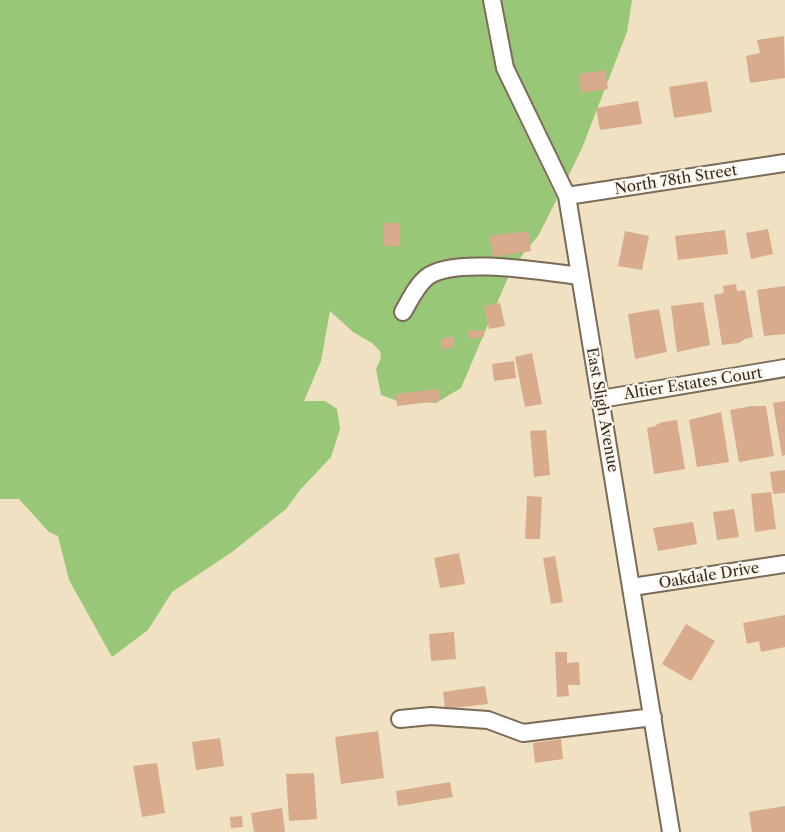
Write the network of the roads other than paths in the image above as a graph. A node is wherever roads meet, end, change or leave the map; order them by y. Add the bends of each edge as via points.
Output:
1 (492, 0) edge
2 (785, 163) edge
3 (567, 196) junction
4 (580, 276) junction
5 (404, 312) dead end
6 (785, 369) edge
7 (601, 399) junction
8 (785, 564) edge
9 (632, 587) junction
10 (653, 717) junction
11 (400, 719) dead end
12 (671, 832) edge

1 - 3 street, East Sligh Avenue via 505,68
2 - 3 street, North 78th Street
3 - 4 street, East Sligh Avenue
4 - 5 street via 476,266 443,270 428,276
4 - 7 street, East Sligh Avenue
6 - 7 street, Altier Estates Court
7 - 9 street, East Sligh Avenue
8 - 9 street, Oakdale Drive
9 - 10 street, East Sligh Avenue
10 - 11 street via 523,733 488,720 431,716
10 - 12 street, East Sligh Avenue

